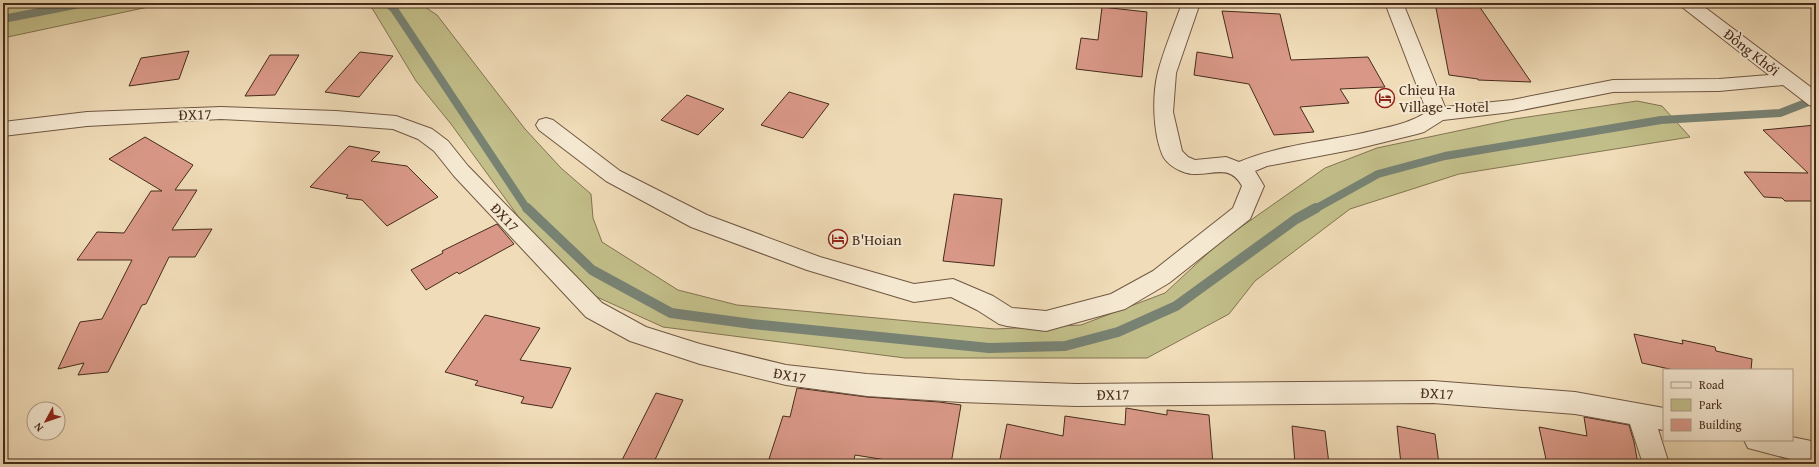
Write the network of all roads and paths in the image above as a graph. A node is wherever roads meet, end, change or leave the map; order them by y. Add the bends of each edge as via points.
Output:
1 (1191, 3) edge
2 (1394, 3) edge
3 (1688, 3) edge
4 (1788, 80) junction
5 (1816, 101) edge
6 (1438, 114) junction
7 (546, 125) dead end
8 (3, 130) edge
9 (1239, 170) junction
10 (1652, 417) edge
11 (1760, 441) edge
12 (1816, 454) edge
13 (1656, 464) edge

1 - 9 street via 1168,73 1163,112 1172,154 1180,162 1193,167 1226,164
2 - 6 street
3 - 4 street, Đồng Khởi
4 - 5 street, Đồng Khởi
4 - 6 street via 1719,85 1613,86 1512,106
6 - 9 street via 1417,127 1262,160
7 - 9 street via 614,176 699,221 815,264 914,293 953,288 1007,317 1046,321 1117,302 1161,277 1204,244 1242,212 1253,186 1245,172
8 - 10 street, ĐX17 via 87,119 221,113 396,123 425,134 441,146 461,171 594,310 638,334 700,354 786,375 866,385 1068,395 1433,392 1575,403
10 - 13 street
11 - 12 street

